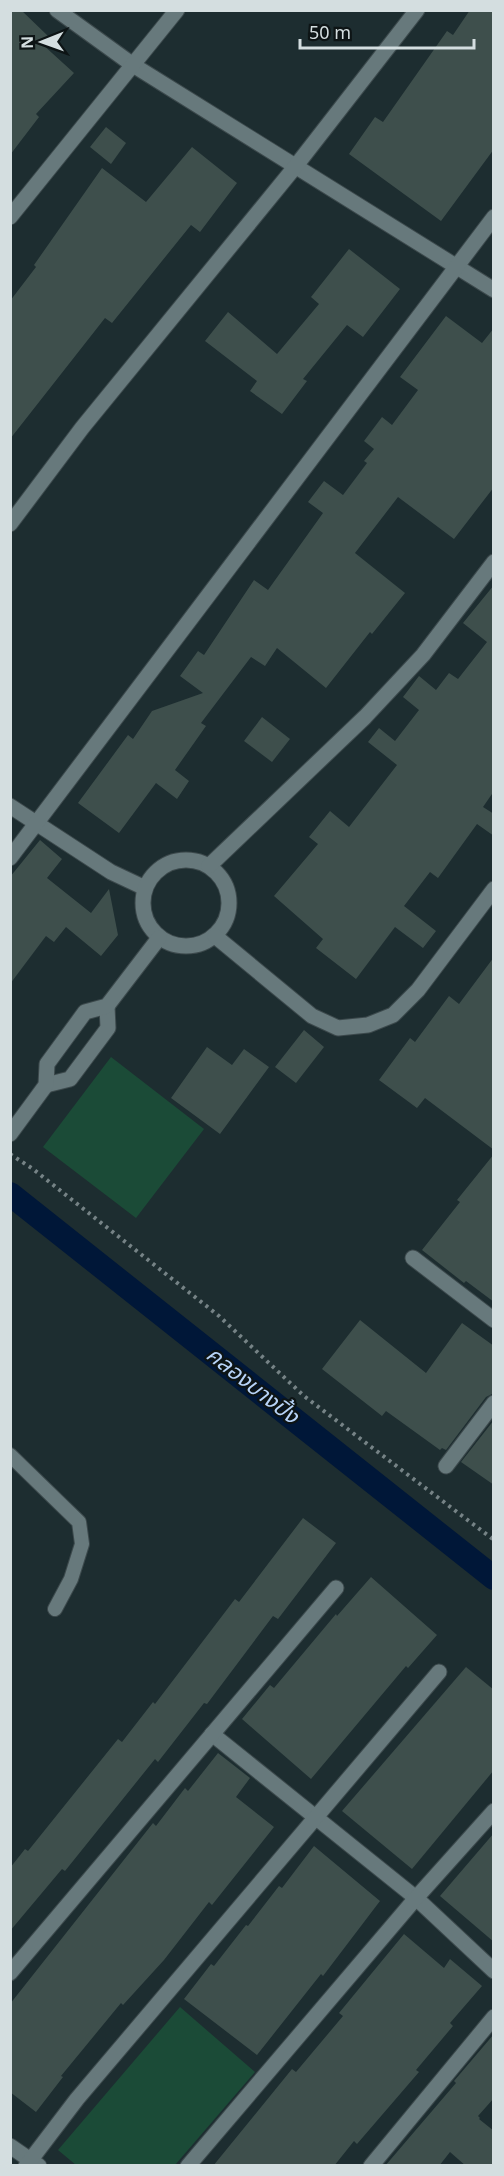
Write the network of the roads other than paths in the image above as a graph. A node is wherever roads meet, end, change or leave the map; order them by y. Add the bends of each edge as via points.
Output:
1 (57, 10) edge
2 (177, 10) edge
3 (417, 10) edge
4 (133, 65) junction
5 (295, 167) junction
6 (10, 217) edge
7 (494, 218) edge
8 (457, 266) junction
9 (494, 290) edge
10 (10, 524) edge
11 (494, 562) edge
12 (10, 806) edge
13 (38, 824) junction
14 (10, 858) edge
15 (209, 866) junction
16 (145, 888) junction
17 (494, 889) edge
18 (215, 936) junction
19 (159, 938) junction
20 (107, 1006) junction
21 (46, 1085) junction
22 (14, 1129) edge
23 (413, 1258) dead end
24 (494, 1320) edge
25 (494, 1403) edge
26 (10, 1455) edge
27 (446, 1466) dead end
28 (336, 1588) dead end
29 (55, 1609) dead end
30 (439, 1672) dead end
31 (212, 1734) junction
32 (494, 1811) edge
33 (316, 1816) junction
34 (416, 1898) junction
35 (494, 1971) edge
36 (10, 1973) edge
37 (494, 2017) edge
38 (10, 2146) edge
39 (32, 2163) edge
40 (188, 2166) edge
41 (371, 2166) edge

1 - 4 street
2 - 4 street
3 - 5 street
4 - 5 street
4 - 6 street
5 - 8 street
5 - 10 street via 82,428
7 - 8 street
8 - 9 street
8 - 13 street
11 - 15 street via 423,655 365,717
12 - 13 street
13 - 14 street
13 - 16 street via 111,872
15 - 16 street via 191,860 172,861 151,877
15 - 18 street via 219,875 229,900 223,926
16 - 19 street via 144,915
17 - 18 street via 418,990 393,1016 368,1025 338,1028 312,1016
18 - 19 street via 187,947
19 - 20 street
20 - 21 street via 85,1012 47,1064
20 - 21 street via 108,1028 70,1079
21 - 22 street
23 - 24 street
25 - 27 street
26 - 29 lane via 79,1522 82,1545
28 - 31 street
30 - 33 street
31 - 33 street
31 - 36 street
32 - 34 street
33 - 34 street
33 - 39 street via 77,2099
34 - 35 street
34 - 40 street
37 - 41 street
38 - 39 street

